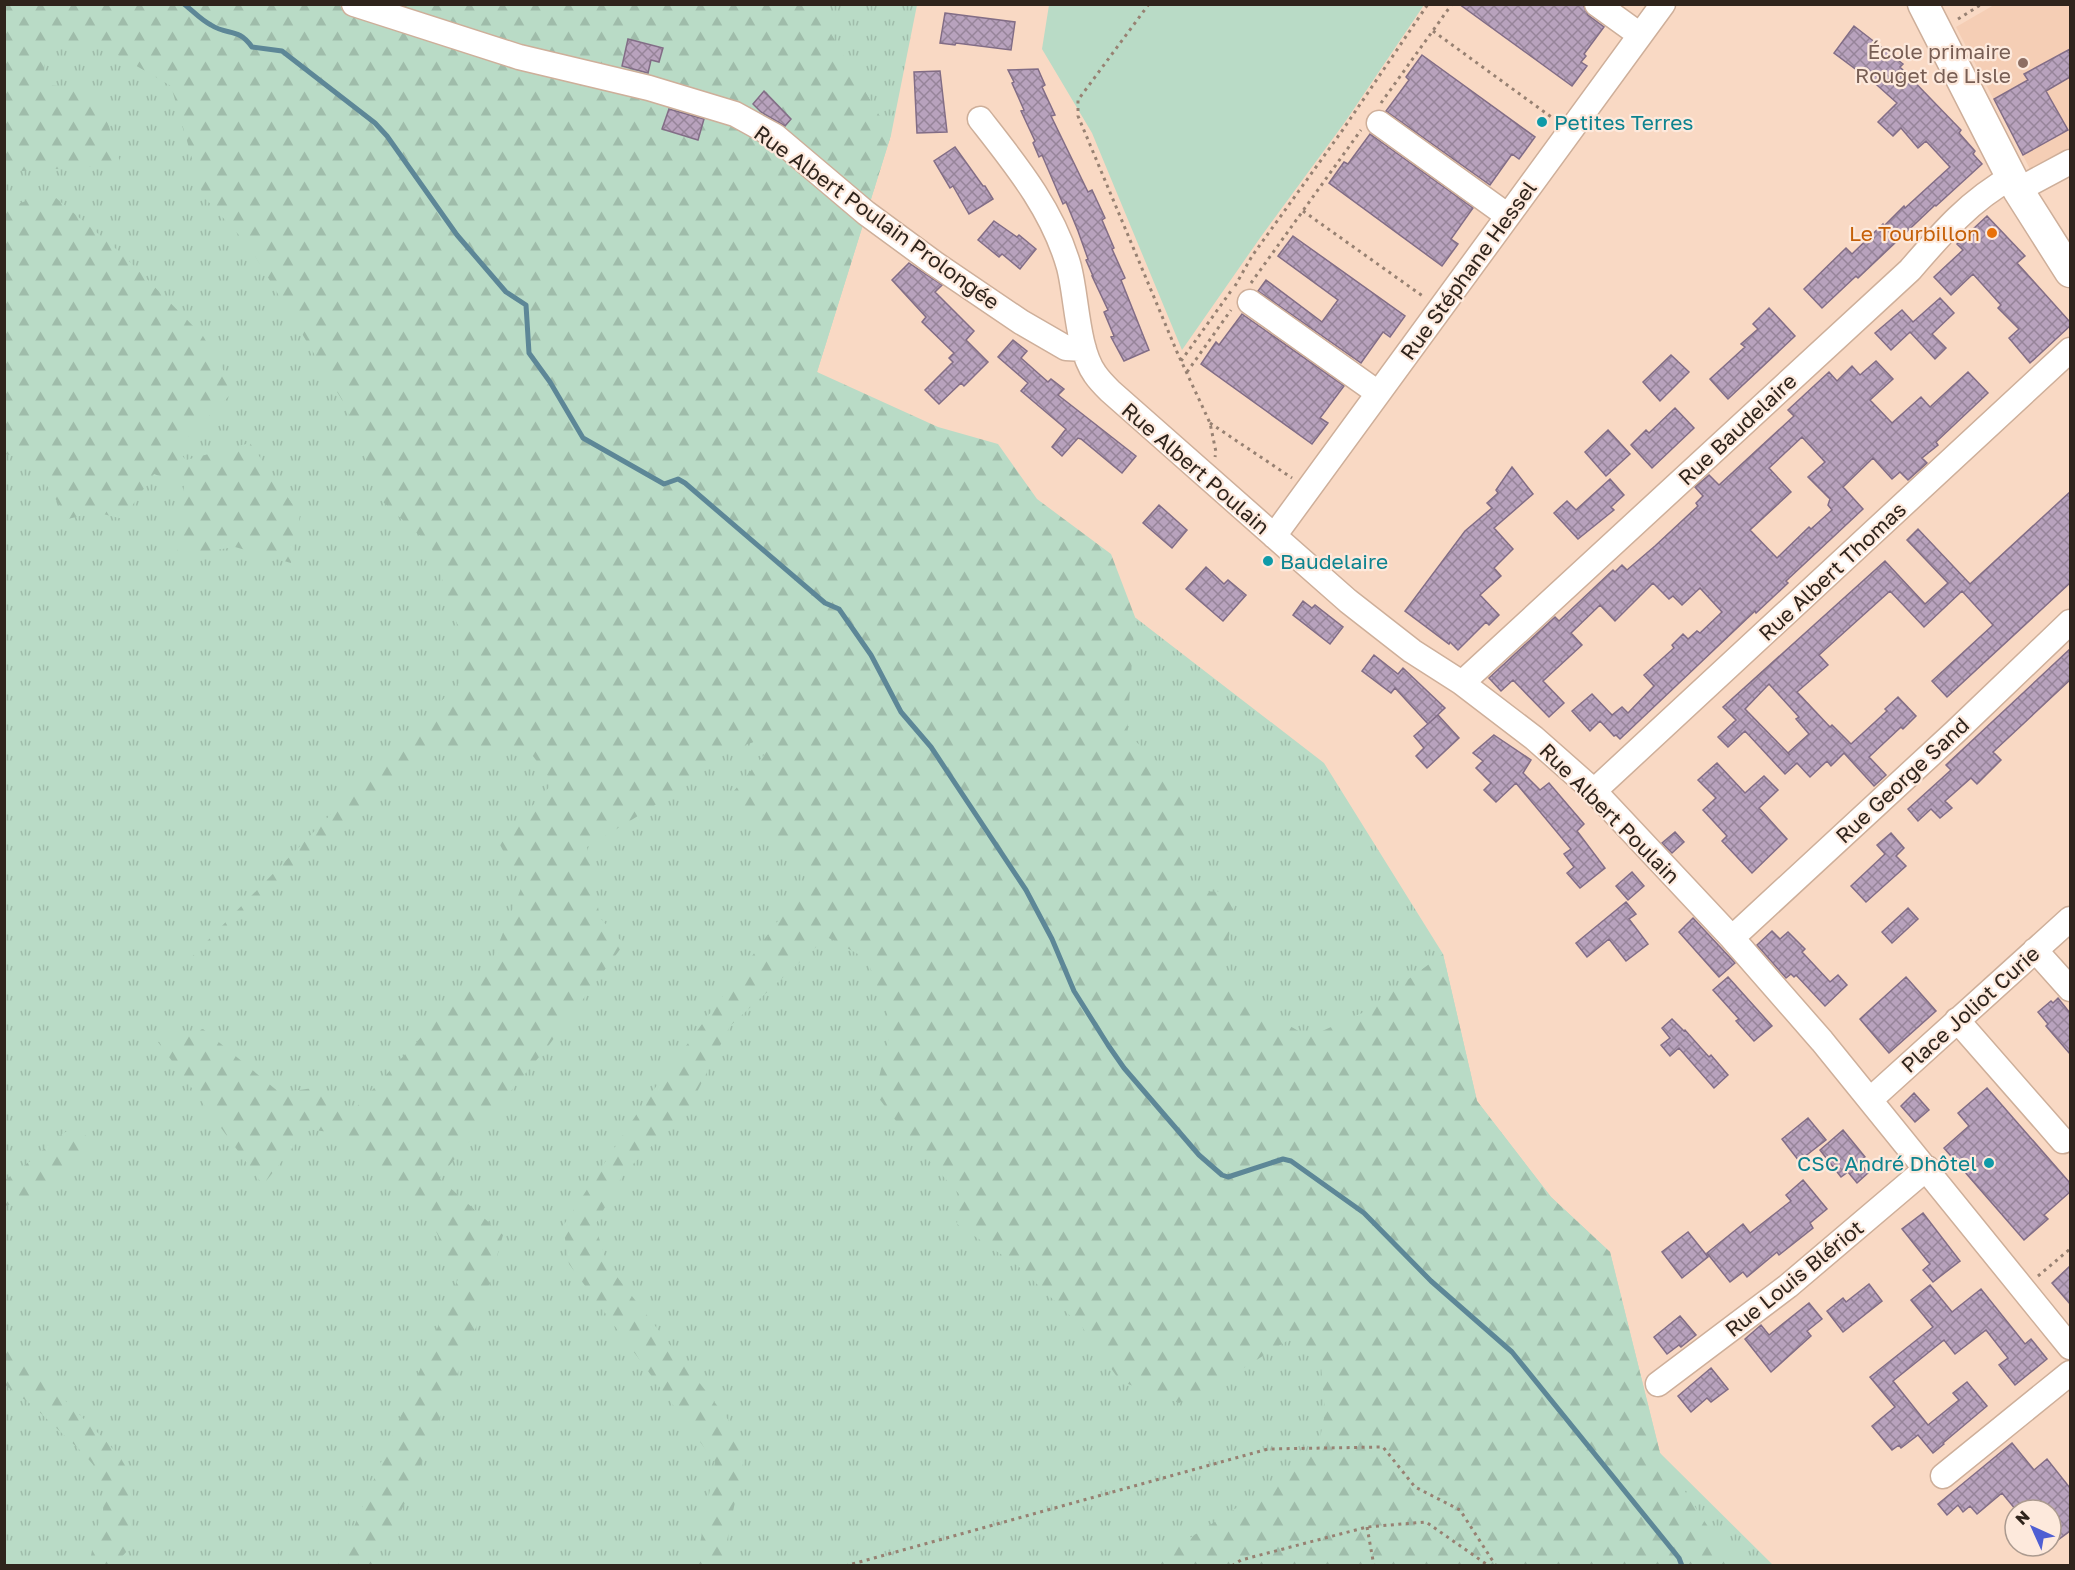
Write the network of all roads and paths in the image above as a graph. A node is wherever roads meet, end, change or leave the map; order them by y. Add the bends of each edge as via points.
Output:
1 (354, 4) edge
2 (1149, 4) edge
3 (1428, 4) edge
4 (1452, 4) edge
5 (1597, 4) edge
6 (1663, 4) edge
7 (1923, 4) edge
8 (1433, 31) junction
9 (1640, 35) junction
10 (980, 119) dead end
11 (1373, 119) junction
12 (1570, 131) junction
13 (2070, 162) edge
14 (2015, 184) junction
15 (1303, 211) junction
16 (1508, 216) junction
17 (2070, 272) edge
18 (1244, 298) junction
19 (1440, 309) junction
20 (1084, 349) junction
21 (2070, 350) edge
22 (1181, 361) junction
23 (1187, 372) junction
24 (1378, 393) junction
25 (1210, 423) junction
26 (1208, 478) junction
27 (1309, 489) junction
28 (1274, 536) junction
29 (2070, 622) edge
30 (1462, 683) junction
31 (1594, 791) junction
32 (2070, 919) edge
33 (1732, 938) junction
34 (2035, 950) junction
35 (2070, 988) edge
36 (1957, 1020) junction
37 (1870, 1099) junction
38 (2062, 1141) dead end
39 (1927, 1168) junction
40 (2070, 1249) edge
41 (2023, 1289) junction
42 (2070, 1347) edge
43 (2070, 1373) edge
44 (1658, 1384) dead end
45 (1943, 1476) dead end
46 (1367, 1527) junction
47 (845, 1566) edge
48 (1232, 1566) edge
49 (1374, 1566) edge
50 (1489, 1566) edge
51 (1496, 1566) edge

1 - 20 street, Rue Albert Poulain Prolongée via 519,57 649,88 735,114 775,136 866,213 1021,322 1066,348
2 - 22 path via 1078,100 1078,116
3 - 22 path
4 - 8 path
5 - 9 street
6 - 9 street, Rue Stéphane Hessel
7 - 14 main road
8 - 11 path
8 - 12 path
9 - 12 street, Rue Stéphane Hessel
10 - 20 street, Rue Albert Poulain via 1030,183 1052,224 1069,267
11 - 15 path
11 - 16 street
12 - 16 street, Rue Stéphane Hessel
13 - 14 street, Rue Baudelaire
14 - 17 main road
14 - 30 street, Rue Baudelaire via 1994,187 1967,208 1910,270
15 - 18 path
15 - 19 path
16 - 19 street, Rue Stéphane Hessel
18 - 23 path
18 - 24 street
19 - 24 street, Rue Stéphane Hessel
20 - 26 street, Rue Albert Poulain via 1094,373 1110,391
21 - 31 street, Rue Albert Thomas
22 - 23 path
23 - 25 path
24 - 27 street, Rue Stéphane Hessel
25 - 26 path via 1216,452
25 - 27 path
26 - 28 street, Rue Albert Poulain
27 - 28 street, Rue Stéphane Hessel
28 - 30 street, Rue Albert Poulain via 1348,601 1412,651
29 - 33 street, Rue George Sand
30 - 31 street, Rue Albert Poulain via 1534,738
31 - 33 street, Rue Albert Poulain
32 - 34 street, Place Joliot Curie
33 - 37 street, Rue Albert Poulain
34 - 35 street
34 - 36 street, Place Joliot Curie
36 - 37 street, Place Joliot Curie
36 - 38 street
37 - 39 street, Rue Albert Poulain
39 - 41 street, Rue Albert Poulain
39 - 44 street, Rue Louis Blériot via 1788,1286
40 - 41 path
41 - 42 street, Rue Albert Poulain
43 - 45 street
46 - 48 path via 1241,1560
46 - 49 path
46 - 50 path via 1426,1521
47 - 51 path via 1268,1449 1383,1447 1415,1487 1460,1510

